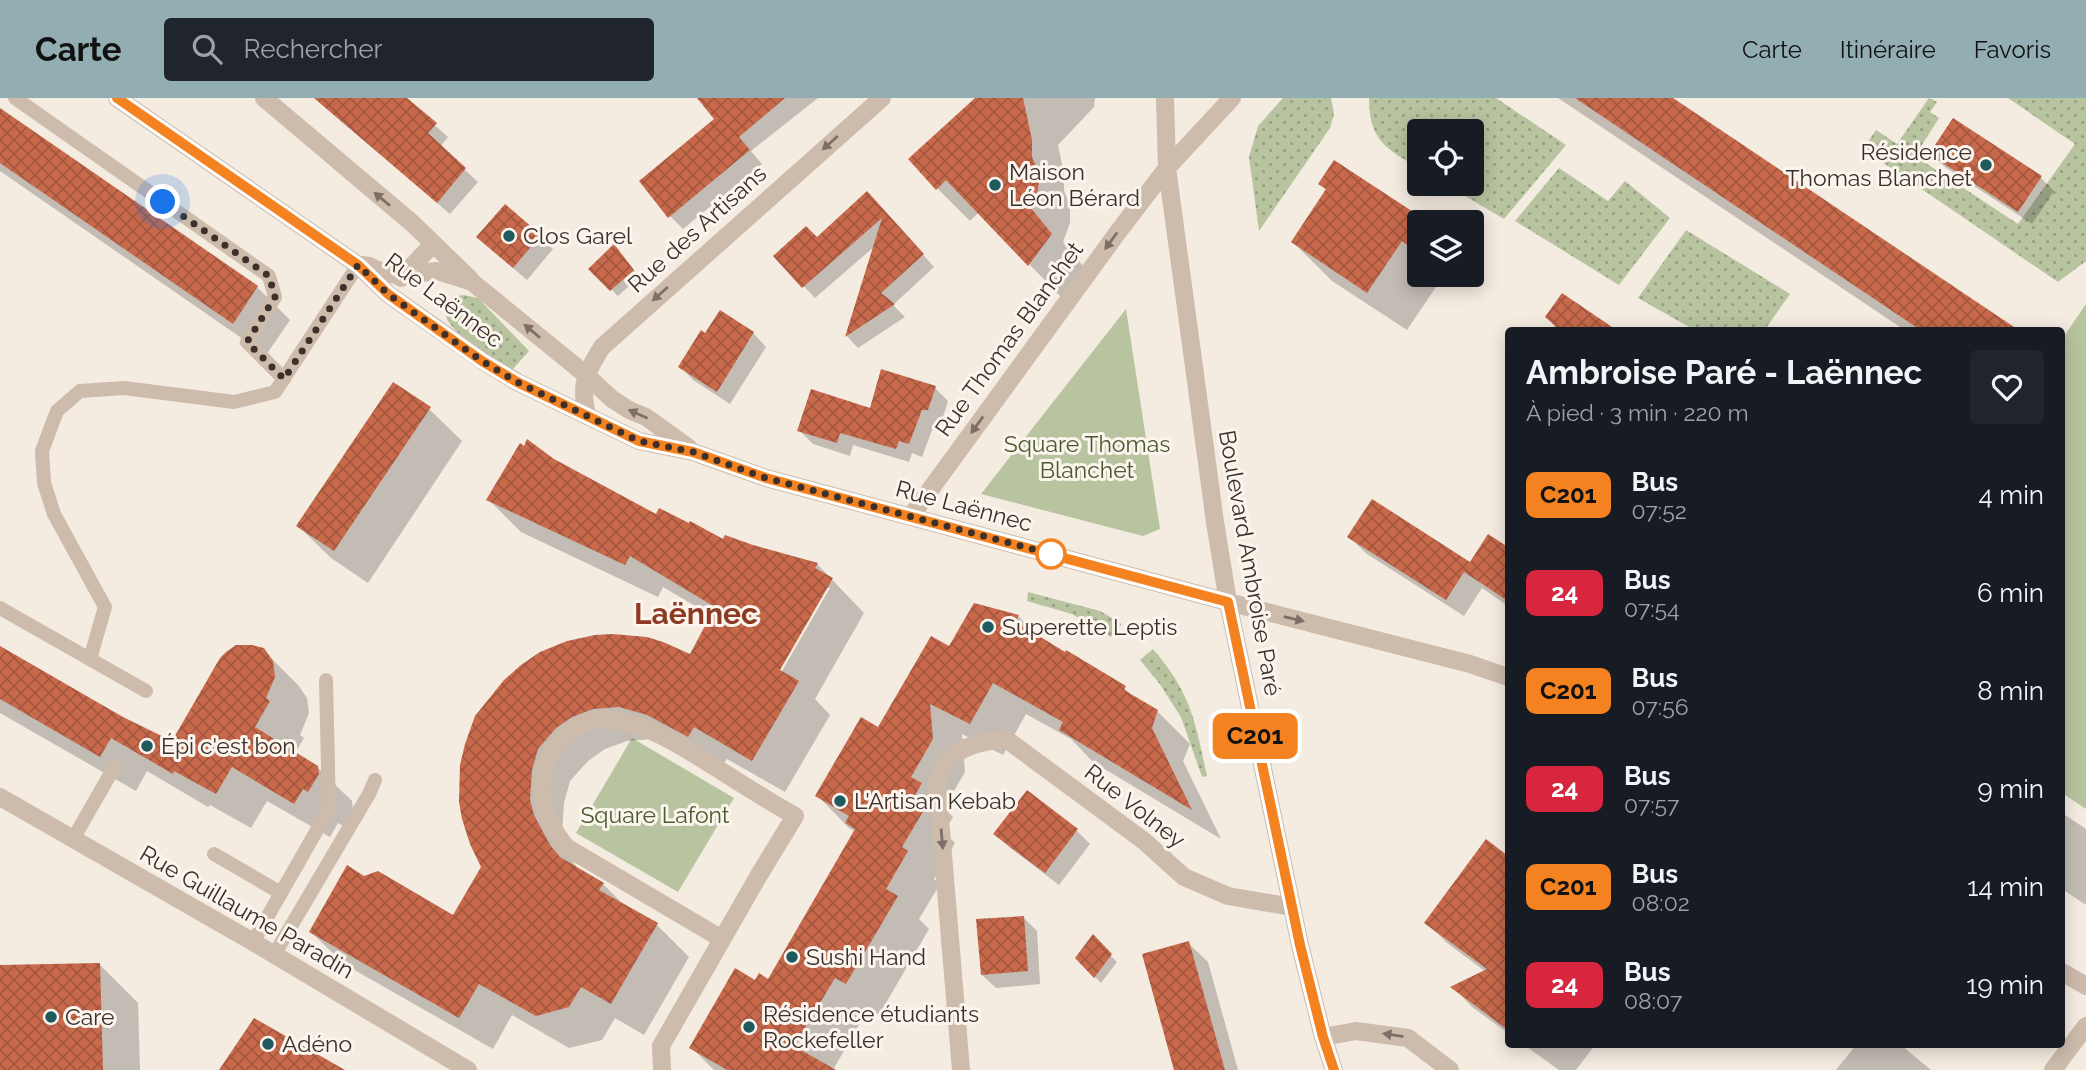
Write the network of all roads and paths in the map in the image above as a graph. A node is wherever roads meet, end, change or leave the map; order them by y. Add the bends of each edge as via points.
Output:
1 (15, 98) edge
2 (117, 98) edge
3 (264, 98) edge
4 (881, 98) edge
5 (1165, 98) edge
6 (1233, 98) edge
7 (1167, 168) junction
8 (433, 244) junction
9 (358, 265) junction
10 (404, 275) junction
11 (472, 282) junction
12 (388, 294) junction
13 (585, 374) junction
14 (284, 379) junction
15 (587, 416) junction
16 (693, 452) junction
17 (911, 516) junction
18 (1228, 602) junction
19 (0, 607) edge
20 (90, 659) junction
21 (1505, 676) edge
22 (326, 680) dead end
23 (146, 691) dead end
24 (115, 766) dead end
25 (375, 780) dead end
26 (0, 797) edge
27 (73, 839) junction
28 (214, 854) dead end
29 (281, 894) junction
30 (1292, 907) junction
31 (722, 939) junction
32 (253, 942) junction
33 (274, 955) junction
34 (2065, 974) edge
35 (2086, 986) edge
36 (2086, 1027) edge
37 (1323, 1037) junction
38 (468, 1070) edge
39 (662, 1070) edge
40 (961, 1070) edge
41 (1334, 1070) edge
42 (1450, 1070) edge
43 (2053, 1070) edge

1 - 14 lane via 269,276 275,297 247,342
2 - 9 street, Rue Laënnec
8 -> 3 street
4 -> 13 street, Rue des Artisans via 602,347
5 - 7 street, Boulevard Ambroise Paré
6 - 7 street, Rue Thomas Blanchet
7 -> 17 street, Rue Thomas Blanchet
7 - 18 street, Boulevard Ambroise Paré
8 - 10 street
8 - 11 street
9 - 10 street, Rue Laënnec
9 - 12 street, Rue Laënnec
9 - 14 lane
10 - 11 street, Rue Laënnec via 437,271
10 - 12 street
13 -> 11 street, Rue Laënnec
12 - 15 street, Rue Laënnec via 489,365
13 - 15 street
16 -> 13 street, Rue Laënnec via 646,417 612,399
14 - 20 lane via 275,392 234,402 124,388 79,391 57,411 42,452 44,483 54,514 105,607
15 - 16 street, Rue Laënnec via 639,441
16 - 17 street, Rue Laënnec via 766,478
17 - 18 street, Rue Laënnec
18 -> 21 street, Rue Laënnec
18 - 30 street, Boulevard Ambroise Paré
19 - 20 lane
20 - 23 lane
22 - 29 lane via 330,809
24 - 27 lane
25 - 33 lane
26 - 27 street, Rue Guillaume Paradin
27 - 32 street, Rue Guillaume Paradin
28 - 29 lane
29 - 32 lane
30 - 37 street, Boulevard Ambroise Paré
30 -> 40 street, Rue Volney via 1228,896 1184,877 1144,841 1006,739 981,741 943,766 937,783
31 - 31 street via 795,816 694,754 633,724 602,718 560,738 542,774 543,799 551,825 566,847
31 - 39 street via 661,1046
32 - 33 street, Rue Guillaume Paradin
33 - 38 street, Rue Guillaume Paradin
34 - 35 street
36 - 43 street
37 - 41 street, Boulevard Ambroise Paré
42 -> 37 street via 1408,1038 1356,1031

